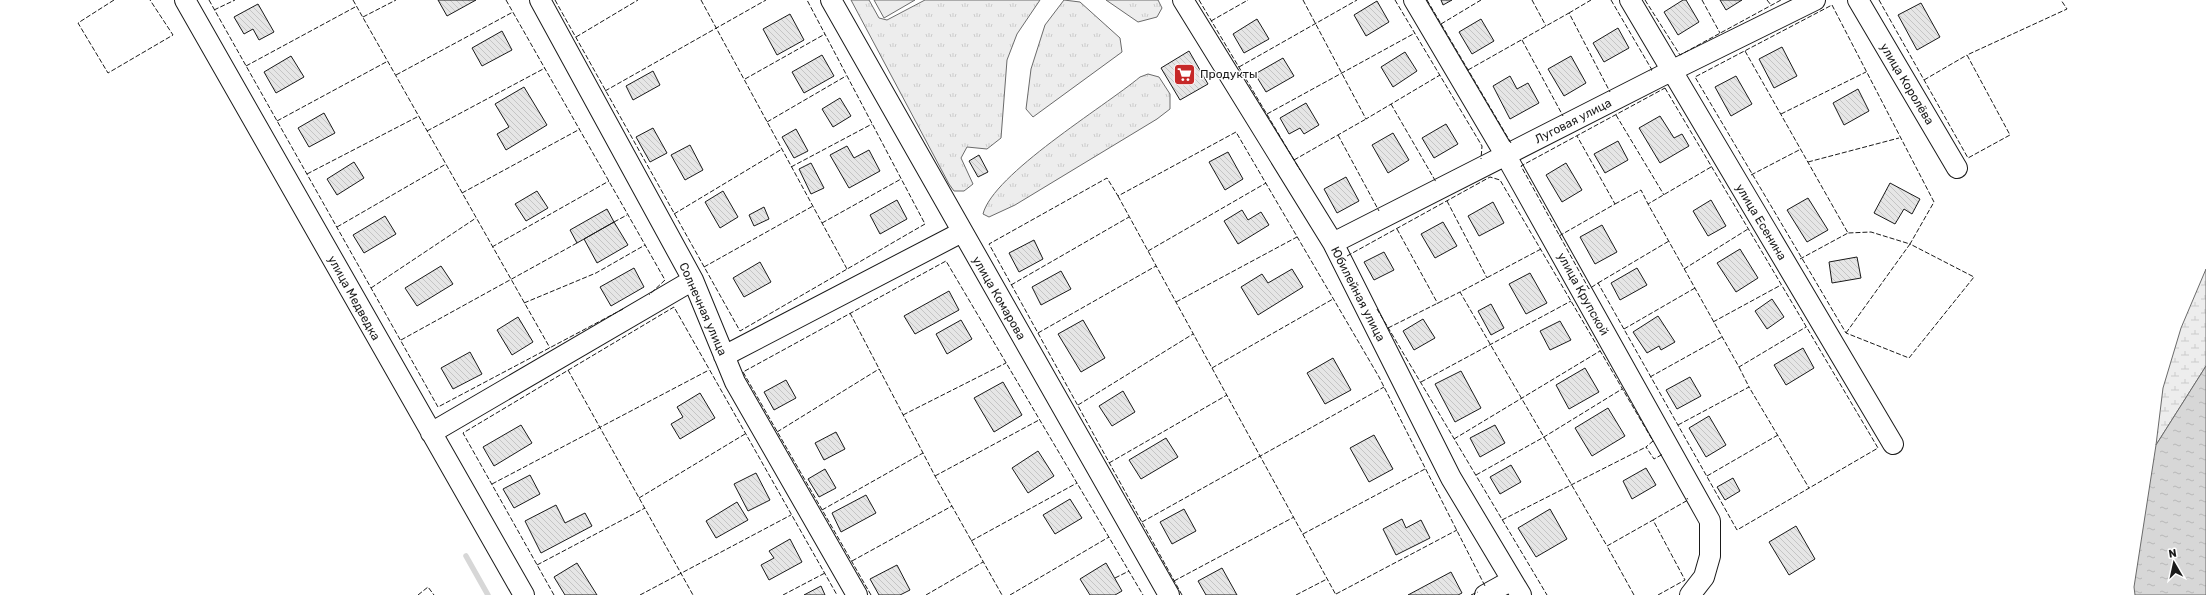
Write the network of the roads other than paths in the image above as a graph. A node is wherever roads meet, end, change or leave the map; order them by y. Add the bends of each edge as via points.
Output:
1 (185, 0) edge
2 (540, 0) edge
3 (831, 0) edge
4 (1183, 0) edge
5 (1414, 0) edge
6 (1630, 0) edge
7 (1815, 0) edge
8 (1858, 0) edge
9 (1671, 71) junction
10 (1506, 156) junction
11 (1957, 168) dead end
12 (962, 232) junction
13 (1333, 244) junction
14 (693, 280) junction
15 (724, 356) junction
16 (431, 433) junction
17 (1893, 444) dead end
18 (1516, 588) edge
19 (524, 595) edge
20 (857, 595) edge
21 (1169, 595) edge
22 (1485, 595) edge
23 (1690, 595) edge

1 - 16 street, улица Медведка
2 - 14 street, Солнечная улица
3 - 12 street, улица Комарова
4 - 13 street, Юбилейная улица
5 - 10 street, улица Крупской
6 - 9 street, улица Есенина
7 - 9 street, Луговая улица
8 - 11 street, улица Королёва
9 - 10 street, Луговая улица
9 - 17 street, улица Есенина
10 - 13 street, Луговая улица
10 - 23 street, улица Крупской via 1710,521 1710,556 1704,577
12 - 15 street
12 - 21 street, улица Комарова
13 - 18 street, Юбилейная улица via 1452,478
14 - 15 street, Солнечная улица
14 - 16 street
15 - 20 street, Солнечная улица via 735,382
16 - 19 street, улица Медведка
18 - 22 street

